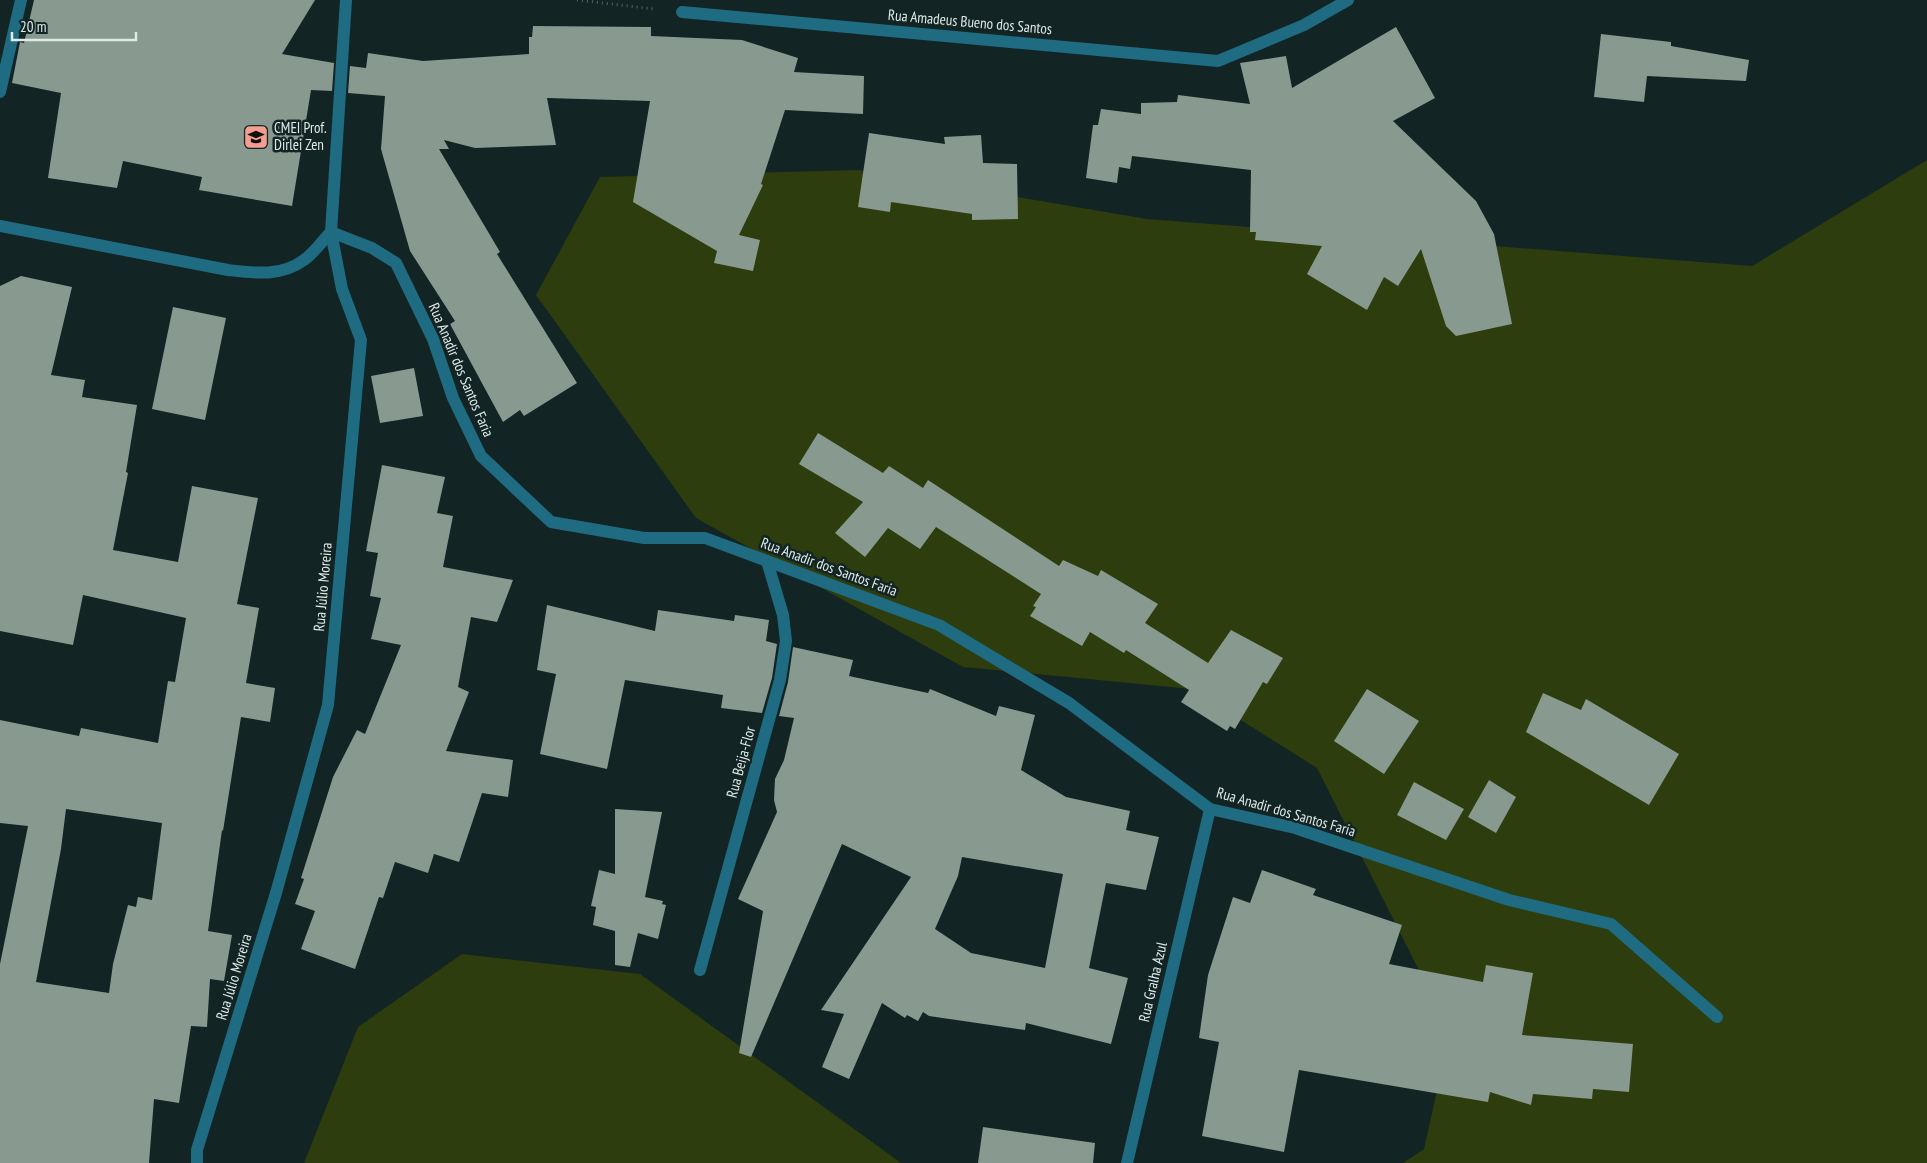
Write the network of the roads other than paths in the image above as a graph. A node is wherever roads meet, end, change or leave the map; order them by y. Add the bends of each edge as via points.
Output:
1 (21, 0) edge
2 (346, 0) edge
3 (1348, 0) edge
4 (682, 12) road end
5 (0, 92) edge
6 (0, 226) edge
7 (331, 232) junction
8 (767, 561) junction
9 (1210, 810) junction
10 (700, 970) dead end
11 (1718, 1017) dead end
12 (196, 1163) edge
13 (1127, 1163) edge

1 - 5 street
2 - 7 street, Rua Júlio Moreira
3 - 4 street, Rua Amadeus Bueno dos Santos via 1304,25 1218,61
6 - 7 street via 262,274 285,270 303,260
7 - 8 street, Rua Anadir dos Santos Faria via 372,248 396,263 433,339 453,398 481,456 551,522 644,538 705,538
7 - 12 street, Rua Júlio Moreira via 342,289 361,340 328,705 276,893 197,1150
8 - 9 street, Rua Anadir dos Santos Faria via 939,625 1069,703
8 - 10 street, Rua Beija-Flor via 783,615 786,641 780,680
9 - 11 street, Rua Anadir dos Santos Faria via 1294,828 1508,900 1611,924
9 - 13 street, Rua Gralha Azul

